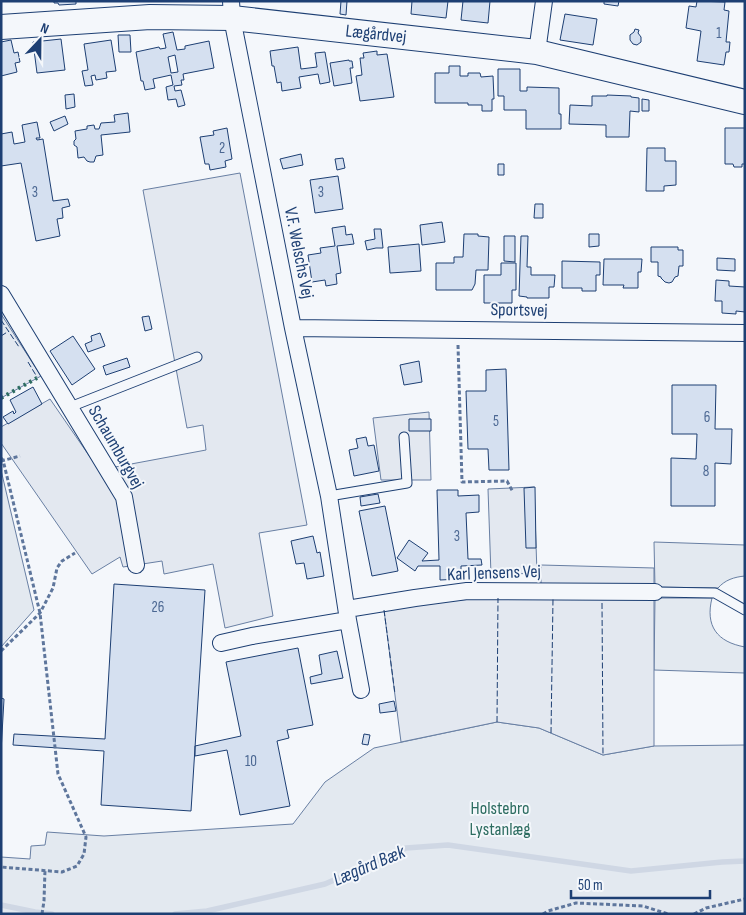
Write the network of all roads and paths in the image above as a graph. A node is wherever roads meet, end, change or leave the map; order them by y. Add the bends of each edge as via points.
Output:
1 (544, 1) edge
2 (231, 10) edge
3 (1, 27) edge
4 (537, 52) junction
5 (745, 102) edge
6 (1, 294) edge
7 (294, 328) junction
8 (457, 330) junction
9 (745, 333) edge
10 (197, 357) dead end
11 (70, 408) junction
12 (404, 437) dead end
13 (20, 456) dead end
14 (2, 460) edge
15 (513, 492) dead end
16 (329, 496) junction
17 (75, 553) dead end
18 (136, 565) dead end
19 (655, 592) joint
20 (745, 610) edge
21 (40, 613) junction
22 (347, 615) junction
23 (221, 643) dead end
24 (1, 651) edge
25 (361, 690) dead end
26 (1, 867) edge
27 (45, 870) junction
28 (745, 899) edge
29 (42, 914) edge
30 (543, 914) edge
31 (668, 914) edge
32 (694, 914) edge

1 - 4 street
2 - 3 street, Lægårdvej
2 - 4 street, Lægårdvej
2 - 7 street, V.F. Welschs Vej
4 - 5 street, Lægårdvej
6 - 11 street, Schaumburgvej
7 - 8 street, Sportsvej
7 - 16 street, V.F. Welschs Vej
8 - 9 street, Sportsvej
8 - 15 path via 462,482 507,481
10 - 11 lane, Schaumburgvej
11 - 18 street, Schaumburgvej via 124,497
12 - 16 lane via 407,483
13 - 14 path
14 - 21 path
16 - 22 street, V.F. Welschs Vej
17 - 21 path via 57,568 53,588
19 - 20 lane via 715,593
19 - 22 street, Karl Jensens Vej via 467,591 415,598
21 - 24 path
21 - 27 path via 58,774 86,837 84,854 77,866 62,872
22 - 23 street, Karl Jensens Vej
22 - 25 street
26 - 27 path
27 - 29 path
28 - 32 path
30 - 31 path via 576,903 643,906

